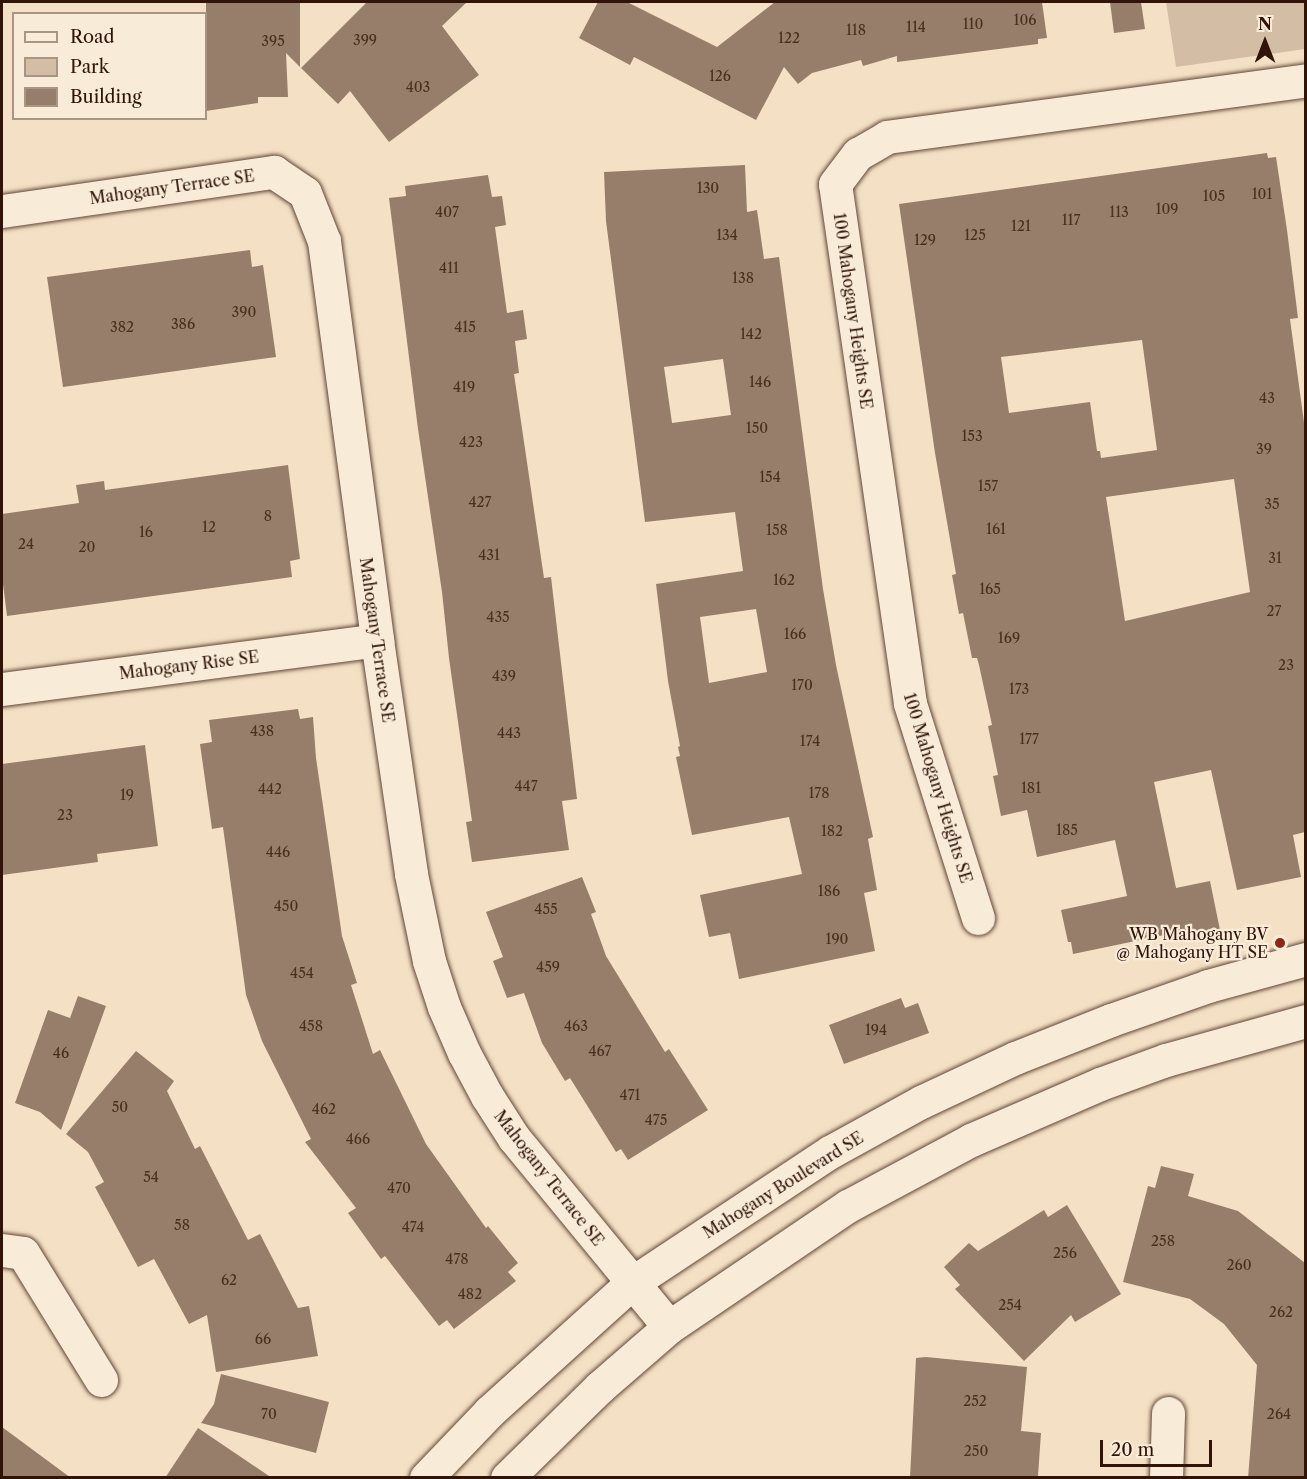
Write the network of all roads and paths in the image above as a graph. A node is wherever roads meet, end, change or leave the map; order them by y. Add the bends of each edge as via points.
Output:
1 (1305, 80) edge
2 (2, 211) edge
3 (377, 640) junction
4 (2, 689) edge
5 (978, 918) dead end
6 (1305, 959) edge
7 (1305, 1021) edge
8 (2, 1250) edge
9 (632, 1283) junction
10 (669, 1327) junction
11 (101, 1380) dead end
12 (1168, 1413) dead end
13 (426, 1478) edge
14 (507, 1478) edge
15 (1166, 1478) edge

1 - 5 street, 100 Mahogany Heights SE via 887,138 858,154 835,183 910,703
2 - 3 street, Mahogany Terrace SE via 274,172 305,194 324,241
3 - 4 street, Mahogany Rise SE
3 - 9 street, Mahogany Terrace SE via 418,918 444,1007 487,1096 514,1138
6 - 9 street, Mahogany Boulevard SE via 1208,986 1111,1020 1015,1058 921,1102 830,1152
7 - 10 street via 1166,1060 1035,1110 971,1140 848,1206
8 - 11 street via 23,1253
9 - 10 street, Mahogany Terrace SE
9 - 13 street, Mahogany Boulevard SE via 489,1412
10 - 14 street via 600,1387
12 - 15 street

